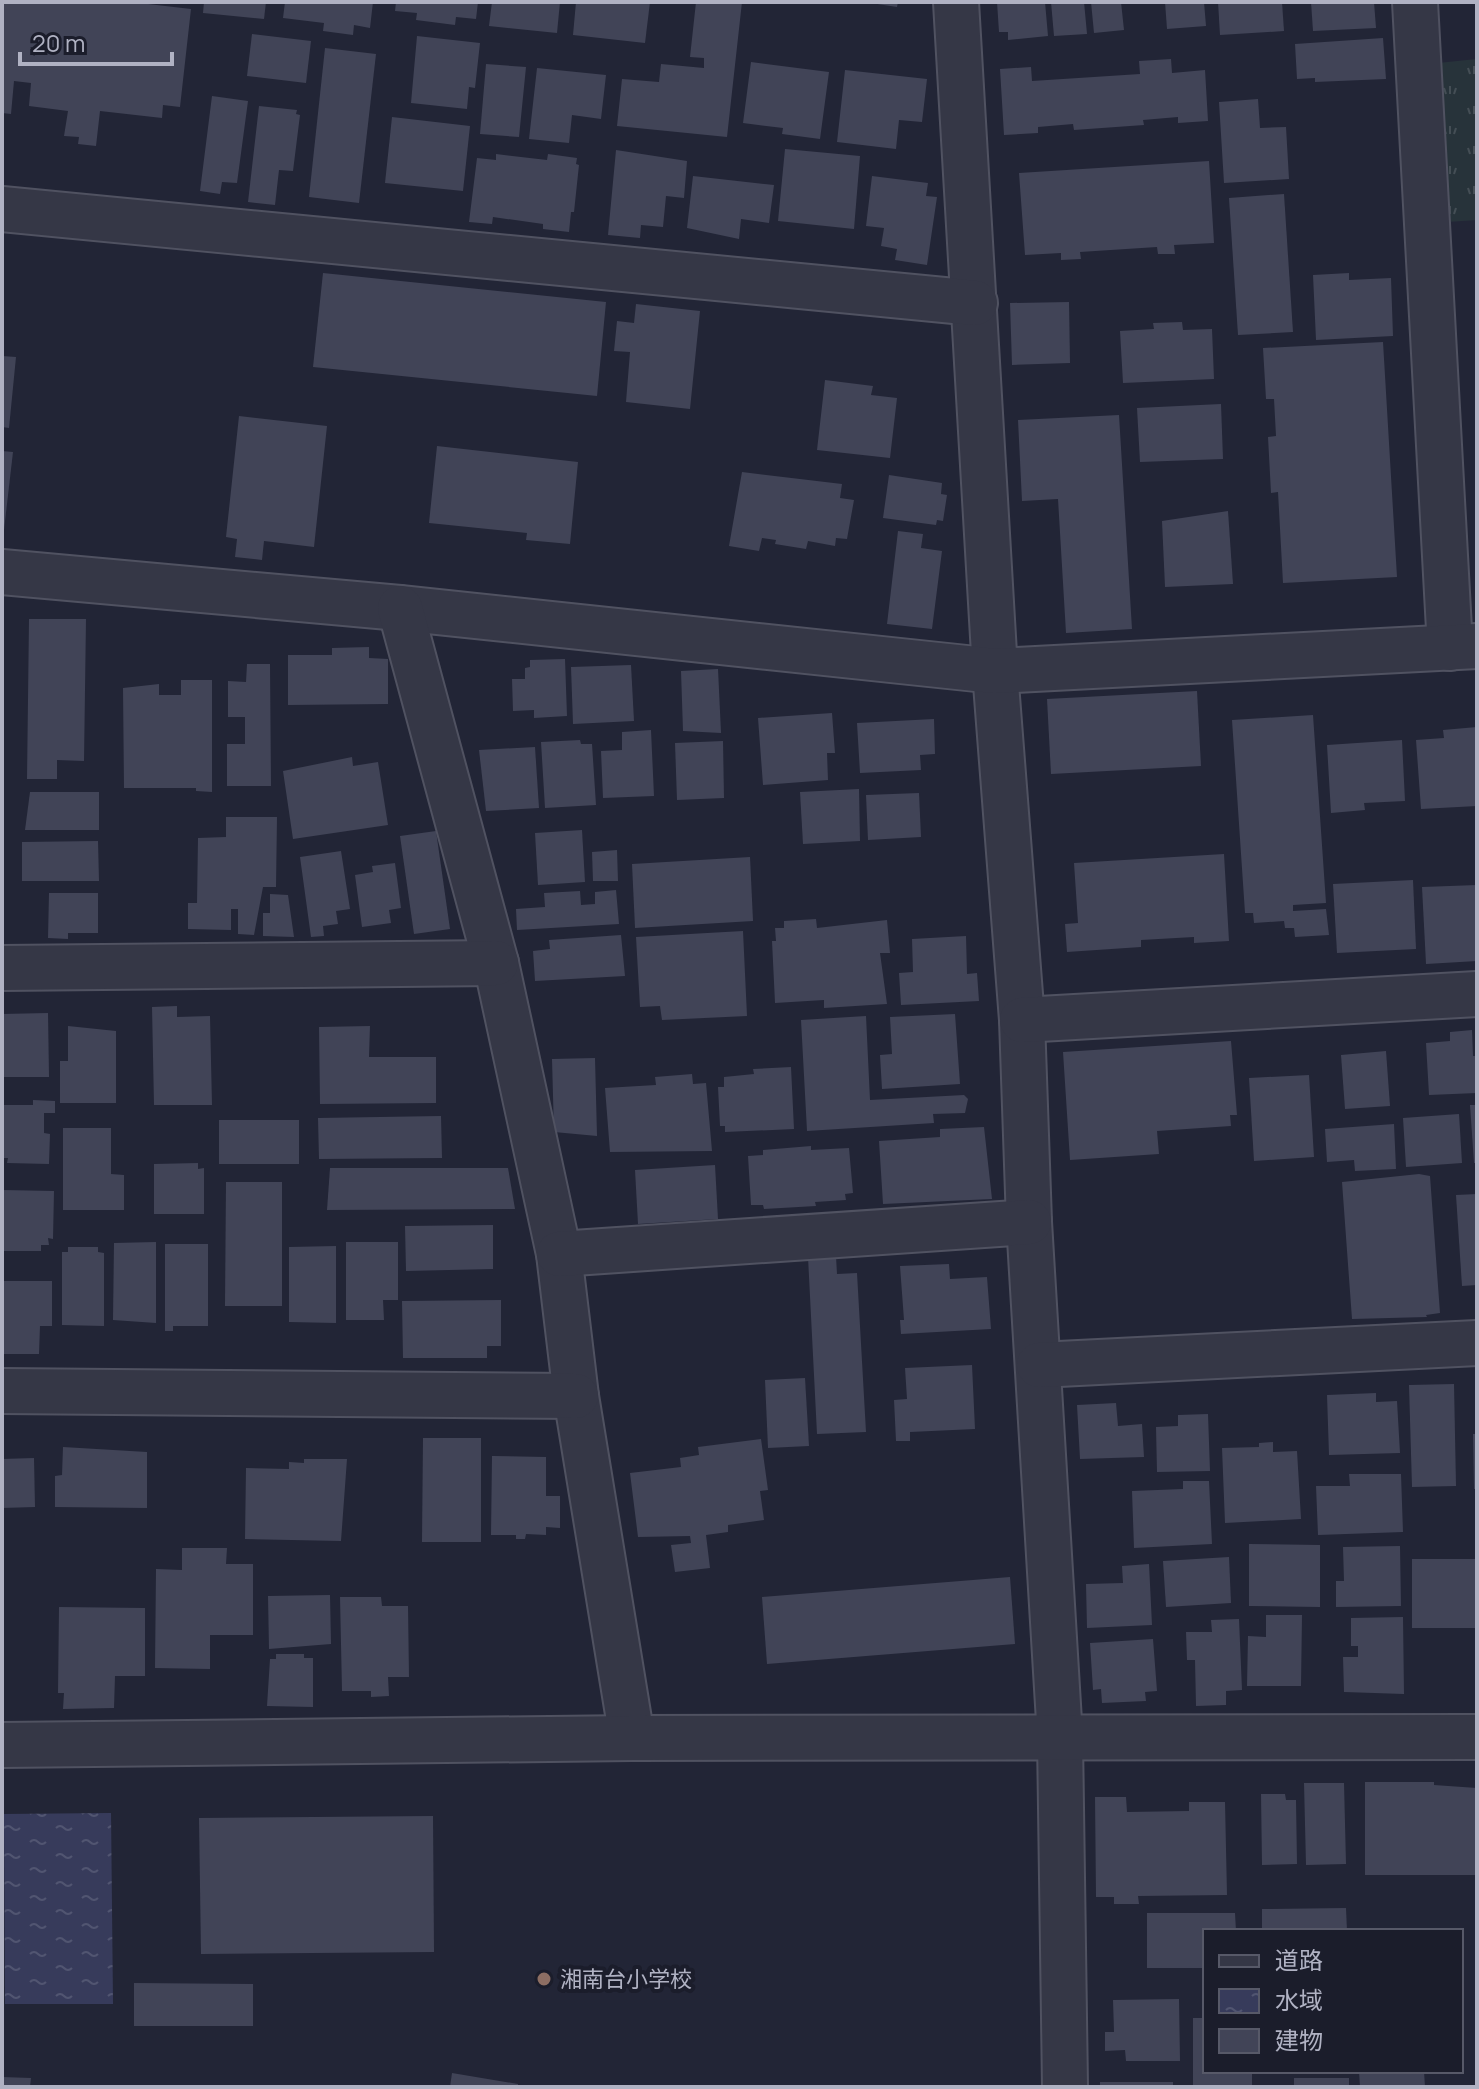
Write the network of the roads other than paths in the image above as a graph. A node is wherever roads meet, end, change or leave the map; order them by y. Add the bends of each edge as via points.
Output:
1 (956, 2) edge
2 (1415, 2) edge
3 (2, 209) edge
4 (975, 303) junction
5 (2, 572) edge
6 (400, 608) junction
7 (1464, 647) edge
8 (995, 671) junction
9 (496, 963) junction
10 (2, 968) edge
11 (1477, 994) edge
12 (1022, 1020) junction
13 (1029, 1222) junction
14 (559, 1254) junction
15 (1477, 1343) edge
16 (1039, 1365) junction
17 (2, 1391) edge
18 (576, 1396) junction
19 (1477, 1737) edge
20 (632, 1738) junction
21 (1060, 1738) junction
22 (2, 1745) edge
23 (1065, 2087) edge

1 - 4 street
2 - 7 street
3 - 4 street
4 - 8 street
5 - 6 street
6 - 8 street
6 - 9 street
7 - 8 street
8 - 12 street
9 - 10 street
9 - 14 street
11 - 12 street
12 - 13 street
13 - 14 street
13 - 16 street
14 - 18 street
15 - 16 street
16 - 21 street
17 - 18 street
18 - 20 street
19 - 21 street
20 - 21 street
20 - 22 street
21 - 23 street

